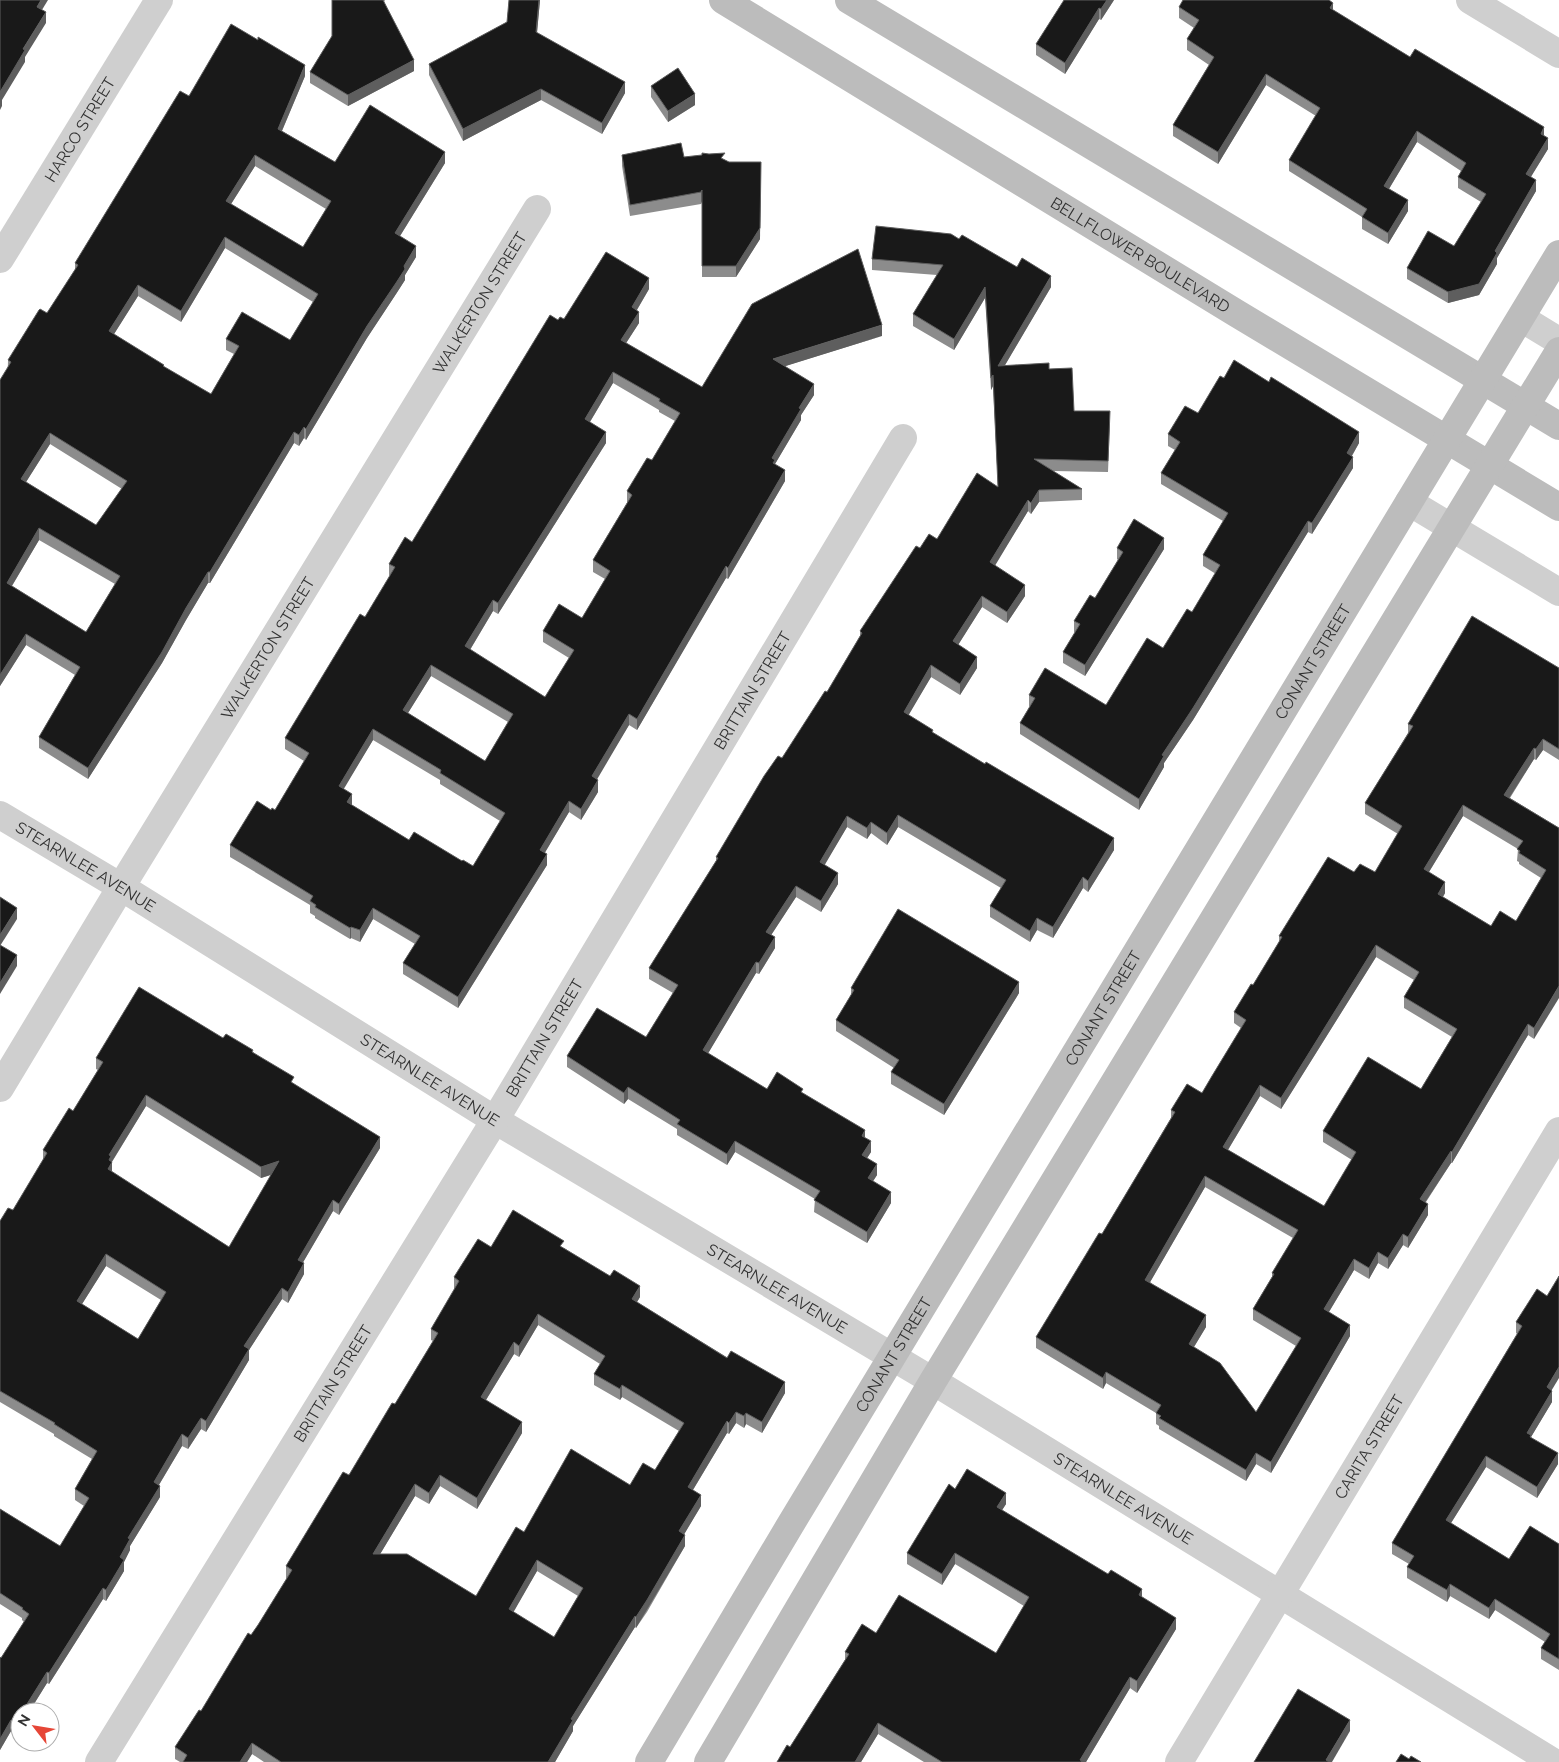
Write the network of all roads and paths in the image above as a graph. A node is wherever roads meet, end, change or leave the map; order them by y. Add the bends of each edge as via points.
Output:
1 (159, 0) edge
2 (723, 0) edge
3 (849, 0) edge
4 (1470, 0) edge
5 (1559, 54) edge
6 (537, 209) dead end
7 (1559, 254) edge
8 (0, 259) edge
9 (1521, 318) junction
10 (1559, 341) edge
11 (1559, 351) edge
12 (1482, 380) junction
13 (1526, 406) junction
14 (1559, 426) edge
15 (903, 438) dead end
16 (1447, 439) junction
17 (1490, 464) junction
18 (1409, 502) junction
19 (1559, 507) edge
20 (1452, 528) junction
21 (1559, 592) edge
22 (0, 815) edge
23 (121, 887) junction
24 (0, 1088) edge
25 (495, 1120) junction
26 (1559, 1131) edge
27 (892, 1356) junction
28 (933, 1381) junction
29 (1280, 1593) junction
30 (100, 1762) edge
31 (649, 1762) edge
32 (708, 1762) edge
33 (1178, 1762) edge
34 (1553, 1762) edge

1 - 8 street, HARCO STREET
2 - 16 street, BELLFLOWER BOULEVARD
3 - 12 street
4 - 5 street
6 - 23 street, WALKERTON STREET
7 - 9 street, CONANT STREET
9 - 10 street
9 - 12 street, CONANT STREET
11 - 13 street
12 - 13 street
12 - 16 street, CONANT STREET
13 - 14 street
13 - 17 street
15 - 25 street, BRITTAIN STREET
16 - 17 street, BELLFLOWER BOULEVARD
16 - 18 street, CONANT STREET
17 - 19 street, BELLFLOWER BOULEVARD
17 - 20 street
18 - 20 street
18 - 27 street, CONANT STREET
20 - 21 street
20 - 28 street
22 - 23 street, STEARNLEE AVENUE
23 - 24 street, WALKERTON STREET
23 - 25 street, STEARNLEE AVENUE
25 - 27 street, STEARNLEE AVENUE
25 - 30 street, BRITTAIN STREET
26 - 29 street, CARITA STREET
27 - 28 street, STEARNLEE AVENUE
27 - 31 street, CONANT STREET
28 - 29 street, STEARNLEE AVENUE
28 - 32 street
29 - 33 street, CARITA STREET
29 - 34 street, STEARNLEE AVENUE

